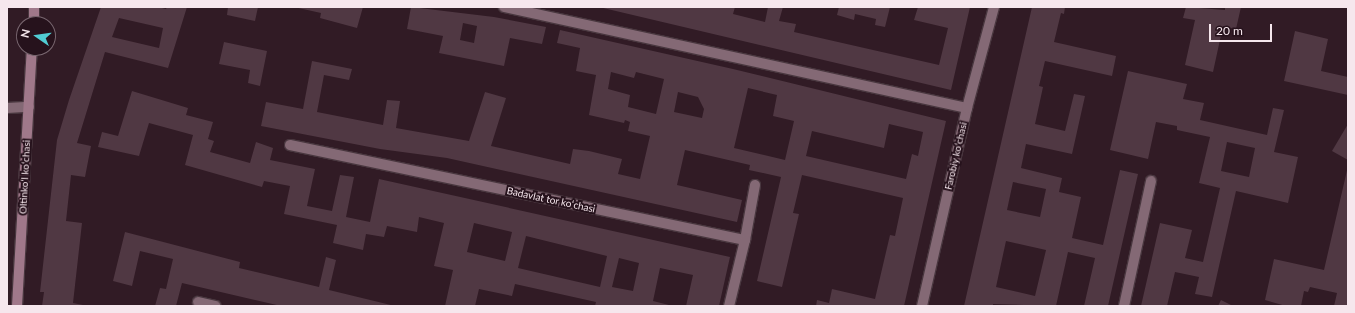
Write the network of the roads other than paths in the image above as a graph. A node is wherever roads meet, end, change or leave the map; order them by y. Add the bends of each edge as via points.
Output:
1 (504, 7) edge
2 (994, 7) edge
3 (32, 56) edge
4 (29, 107) junction
5 (7, 108) edge
6 (967, 108) junction
7 (290, 145) dead end
8 (1151, 181) dead end
9 (755, 186) dead end
10 (745, 240) junction
11 (198, 302) dead end
12 (17, 306) edge
13 (216, 306) edge
14 (730, 306) edge
15 (922, 306) edge
16 (1124, 306) edge

1 - 6 street
2 - 6 street, Farobiy koʻchasi
3 - 4 main road, Oltinkoʻl koʻchasi
4 - 5 street
4 - 12 main road, Oltinkoʻl koʻchasi
6 - 15 street, Farobiy koʻchasi
7 - 10 street, Badavlat tor koʻchasi
8 - 16 street
9 - 10 street
10 - 14 street
11 - 13 street

